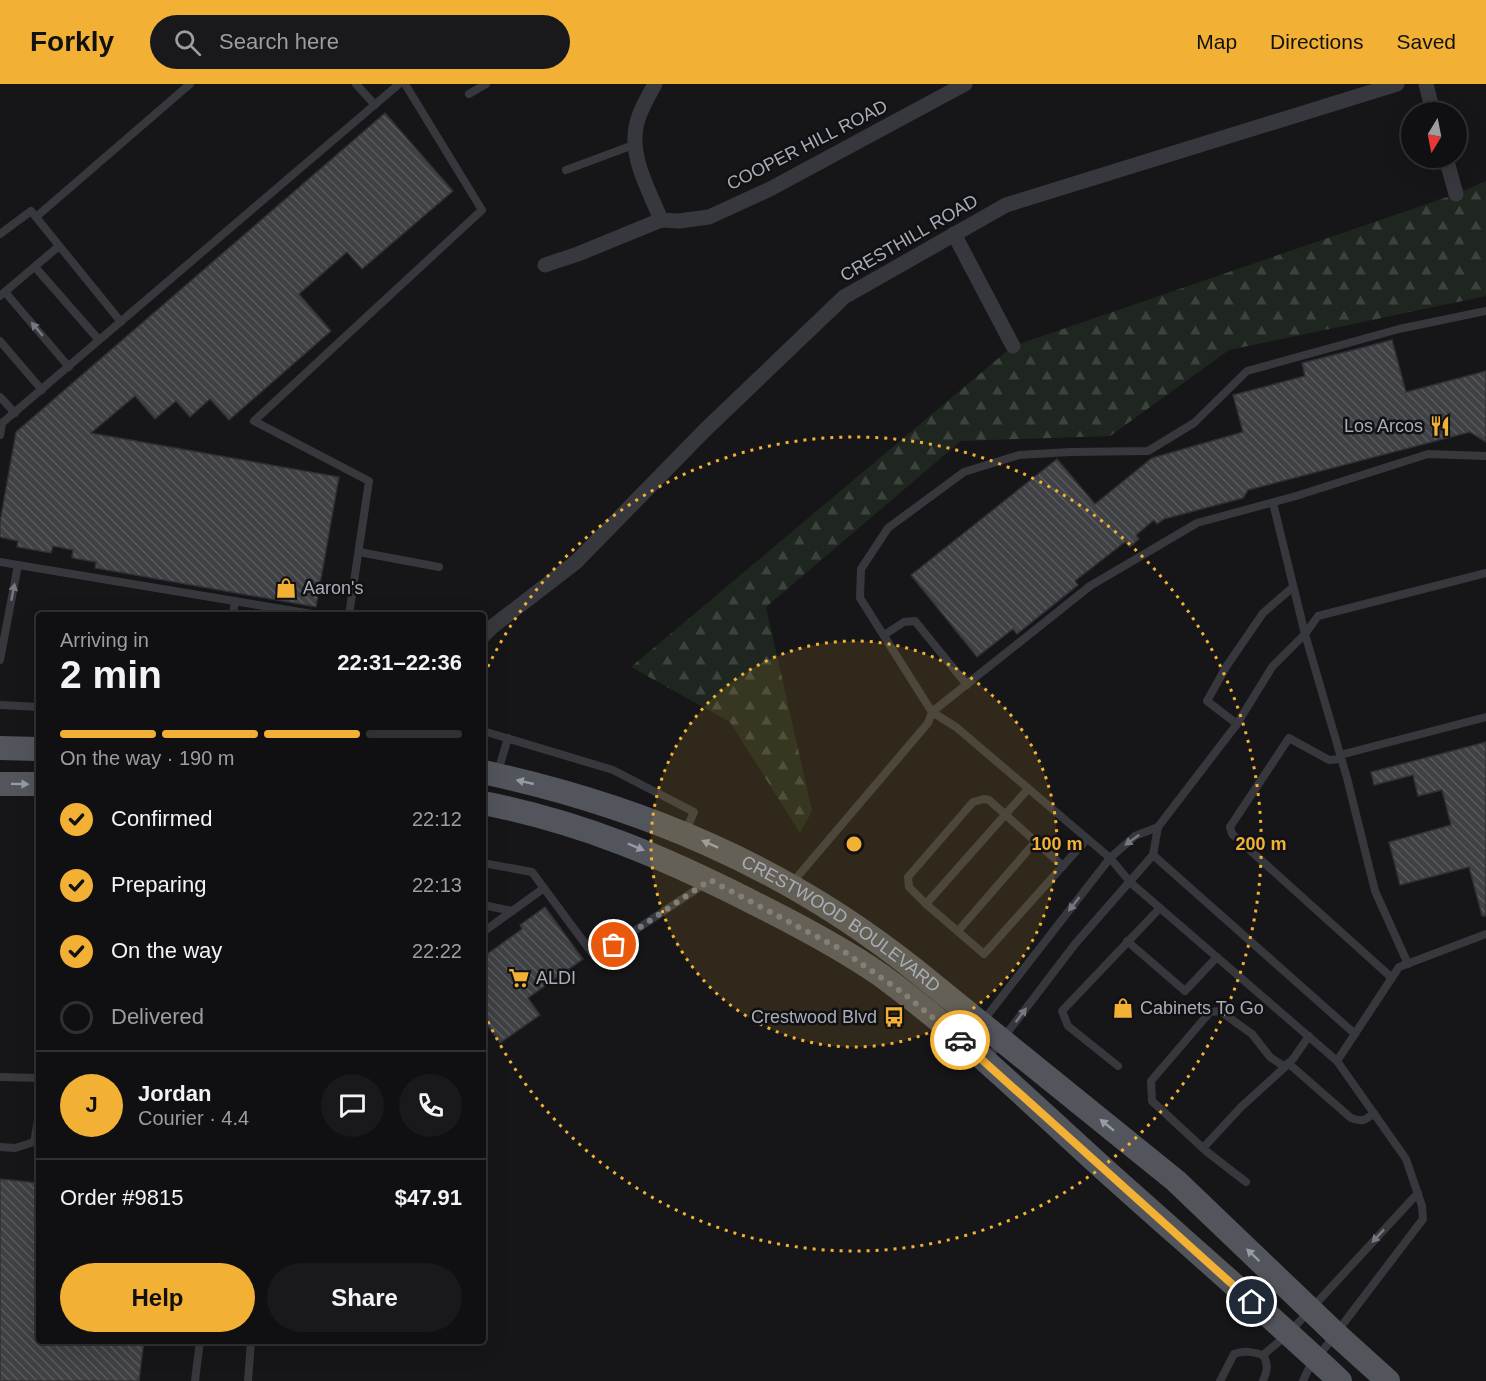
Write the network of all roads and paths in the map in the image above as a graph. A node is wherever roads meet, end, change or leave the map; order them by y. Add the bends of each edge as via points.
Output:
1 (190, 84) edge
2 (356, 84) edge
3 (399, 84) edge
4 (405, 84) edge
5 (486, 84) edge
6 (656, 84) edge
7 (964, 84) edge
8 (1396, 84) edge
9 (1426, 84) edge
10 (469, 94) dead end
11 (1430, 102) edge
12 (375, 105) junction
13 (636, 144) junction
14 (1449, 168) edge
15 (566, 170) dead end
16 (1456, 194) dead end
17 (36, 217) junction
18 (662, 220) junction
19 (0, 234) edge
20 (954, 234) junction
21 (59, 246) junction
22 (545, 265) dead end
23 (35, 267) junction
24 (3, 294) edge
25 (1486, 311) edge
26 (121, 322) junction
27 (99, 340) junction
28 (0, 341) edge
29 (1013, 346) dead end
30 (69, 367) junction
31 (42, 390) junction
32 (0, 397) edge
33 (15, 413) junction
34 (0, 432) edge
35 (1486, 456) edge
36 (1273, 503) junction
37 (359, 552) junction
38 (0, 562) edge
39 (18, 565) junction
40 (439, 567) dead end
41 (1486, 573) edge
42 (1293, 587) junction
43 (235, 601) junction
44 (233, 612) edge
45 (300, 612) edge
46 (349, 612) edge
47 (486, 633) edge
48 (1305, 634) junction
49 (884, 635) junction
50 (0, 660) edge
51 (968, 684) junction
52 (0, 705) edge
53 (36, 707) edge
54 (932, 712) junction
55 (1486, 717) edge
56 (1237, 723) junction
57 (486, 732) edge
58 (508, 738) junction
59 (0, 748) edge
60 (36, 749) edge
61 (1341, 757) junction
62 (36, 763) edge
63 (0, 764) edge
64 (490, 774) edge
65 (0, 783) edge
66 (36, 784) edge
67 (1028, 789) junction
68 (486, 804) edge
69 (1006, 814) junction
70 (1158, 827) junction
71 (684, 833) junction
72 (1087, 839) junction
73 (1036, 841) junction
74 (1153, 855) junction
75 (1110, 858) junction
76 (670, 862) junction
77 (486, 864) edge
78 (1063, 866) junction
79 (710, 880) junction
80 (1131, 883) junction
81 (791, 885) junction
82 (544, 888) junction
83 (926, 904) junction
84 (486, 906) edge
85 (1160, 908) junction
86 (512, 911) junction
87 (486, 930) edge
88 (958, 931) junction
89 (1486, 934) edge
90 (1127, 941) junction
91 (1217, 957) junction
92 (1408, 964) junction
93 (1392, 978) junction
94 (972, 1033) junction
95 (1355, 1034) junction
96 (1309, 1036) junction
97 (1002, 1040) junction
98 (1337, 1061) junction
99 (985, 1062) junction
100 (1287, 1065) junction
101 (1118, 1066) dead end
102 (0, 1077) edge
103 (36, 1078) edge
104 (1374, 1113) junction
105 (36, 1131) edge
106 (0, 1147) edge
107 (1203, 1148) junction
108 (1246, 1182) dead end
109 (1418, 1193) junction
110 (1311, 1310) junction
111 (1288, 1334) junction
112 (1336, 1334) junction
113 (200, 1344) edge
114 (251, 1344) edge
115 (1263, 1355) junction
116 (1316, 1359) junction
117 (195, 1381) edge
118 (248, 1381) edge
119 (1220, 1381) edge
120 (1263, 1381) edge
121 (1303, 1381) edge
122 (1340, 1381) edge
123 (1388, 1381) edge

1 - 17 lane
2 - 12 lane
3 - 12 lane
4 - 37 lane via 482,210 254,421 369,481
5 - 10 lane
6 - 13 street via 636,127
7 - 18 street, COOPER HILL ROAD via 770,189 709,216
8 - 20 street, CRESTHILL ROAD via 1006,205
9 - 11 street
12 - 26 lane
13 - 15 lane
13 - 18 street via 636,156
14 - 16 street
17 - 19 lane via 31,211
17 - 21 lane
18 - 22 street, COOPER HILL ROAD
20 - 29 street
20 - 47 street, CRESTHILL ROAD via 844,297 705,430 576,562
21 - 23 lane
21 - 26 lane
23 - 24 lane
23 - 27 lane
30 -> 24 lane
25 - 49 lane via 1399,329 1247,371 1194,423 1148,451 1019,455 964,472 888,528 861,569 860,598
26 - 27 lane
27 - 30 lane
28 - 31 lane
30 - 31 lane
31 - 33 lane
32 - 33 lane
33 - 34 lane via 2,423
35 - 36 lane via 1428,454
36 - 42 lane
36 - 51 lane via 1197,523 1155,547 1090,586
37 - 40 lane
37 - 46 lane
38 - 39 lane
39 - 43 lane
50 -> 39 lane
41 - 48 lane via 1318,616
42 - 48 lane
42 - 56 lane via 1263,613 1206,701
43 - 44 lane
43 - 45 lane
48 - 56 lane via 1272,667
48 - 61 lane
49 - 51 lane via 904,622 915,621
49 - 54 lane
51 - 54 lane
52 - 53 lane
54 - 67 lane via 956,727
54 - 81 lane via 928,723
55 - 61 lane
56 - 70 lane
57 - 58 lane
58 - 64 lane
58 - 71 lane via 614,770 694,812
59 - 60 main road
61 - 92 lane via 1376,891
61 - 93 lane via 1329,760 1289,738 1230,827 1232,834
62 - 63 main road
71 -> 64 main road, CRESTWOOD BOULEVARD via 599,802
65 -> 66 main road
67 - 69 lane
67 - 72 lane
68 -> 76 main road, CRESTWOOD BOULEVARD via 569,824
69 - 73 lane
69 - 83 lane
69 - 83 lane via 989,800 973,802 907,880
70 - 74 lane
70 -> 75 lane via 1135,836
71 - 76 main road
81 -> 71 main road, CRESTWOOD BOULEVARD
72 - 75 lane
72 - 78 lane
73 - 78 lane
73 - 88 lane
74 - 80 lane
74 - 95 lane
75 - 80 lane
75 -> 94 lane
76 - 79 main road, CRESTWOOD BOULEVARD
77 - 82 lane via 532,872
78 - 88 lane via 984,954
79 - 82 lane via 595,957
79 - 94 main road, CRESTWOOD BOULEVARD via 842,950 903,993
80 - 85 lane
97 -> 80 lane via 1075,945
81 - 94 main road, CRESTWOOD BOULEVARD via 876,938
82 - 86 lane
83 - 88 lane
84 - 86 lane
85 - 90 lane
85 - 91 lane
86 - 87 lane
89 - 92 lane
90 - 91 lane via 1185,991
90 - 101 lane via 1062,1011 1068,1026
91 - 96 lane
92 - 93 lane via 1400,967
93 - 95 lane
94 - 97 main road, CRESTWOOD BOULEVARD
94 - 99 main road, CRESTWOOD BOULEVARD
95 - 98 lane
96 - 98 lane
96 - 100 lane
97 - 99 lane
110 -> 97 main road, CRESTWOOD BOULEVARD via 1176,1181
98 - 104 lane
99 - 111 main road, CRESTWOOD BOULEVARD
100 - 104 lane via 1351,1118 1366,1120
100 - 107 lane
100 - 107 lane via 1270,1057 1252,1034 1220,1011 1210,1012 1151,1081 1152,1101
102 - 103 lane
104 - 109 lane via 1406,1159
105 - 106 lane via 34,1142 15,1148
107 - 108 lane
109 -> 110 lane
109 - 112 lane via 1423,1219
110 - 111 lane
110 - 112 main road, CRESTWOOD BOULEVARD
111 - 115 lane
111 - 116 main road, CRESTWOOD BOULEVARD
112 - 116 lane
112 - 123 main road, CRESTWOOD BOULEVARD
113 - 117 lane
114 - 118 lane
115 - 119 lane via 1234,1354
115 - 120 lane via 1268,1363
116 - 121 lane
116 - 122 main road, CRESTWOOD BOULEVARD

